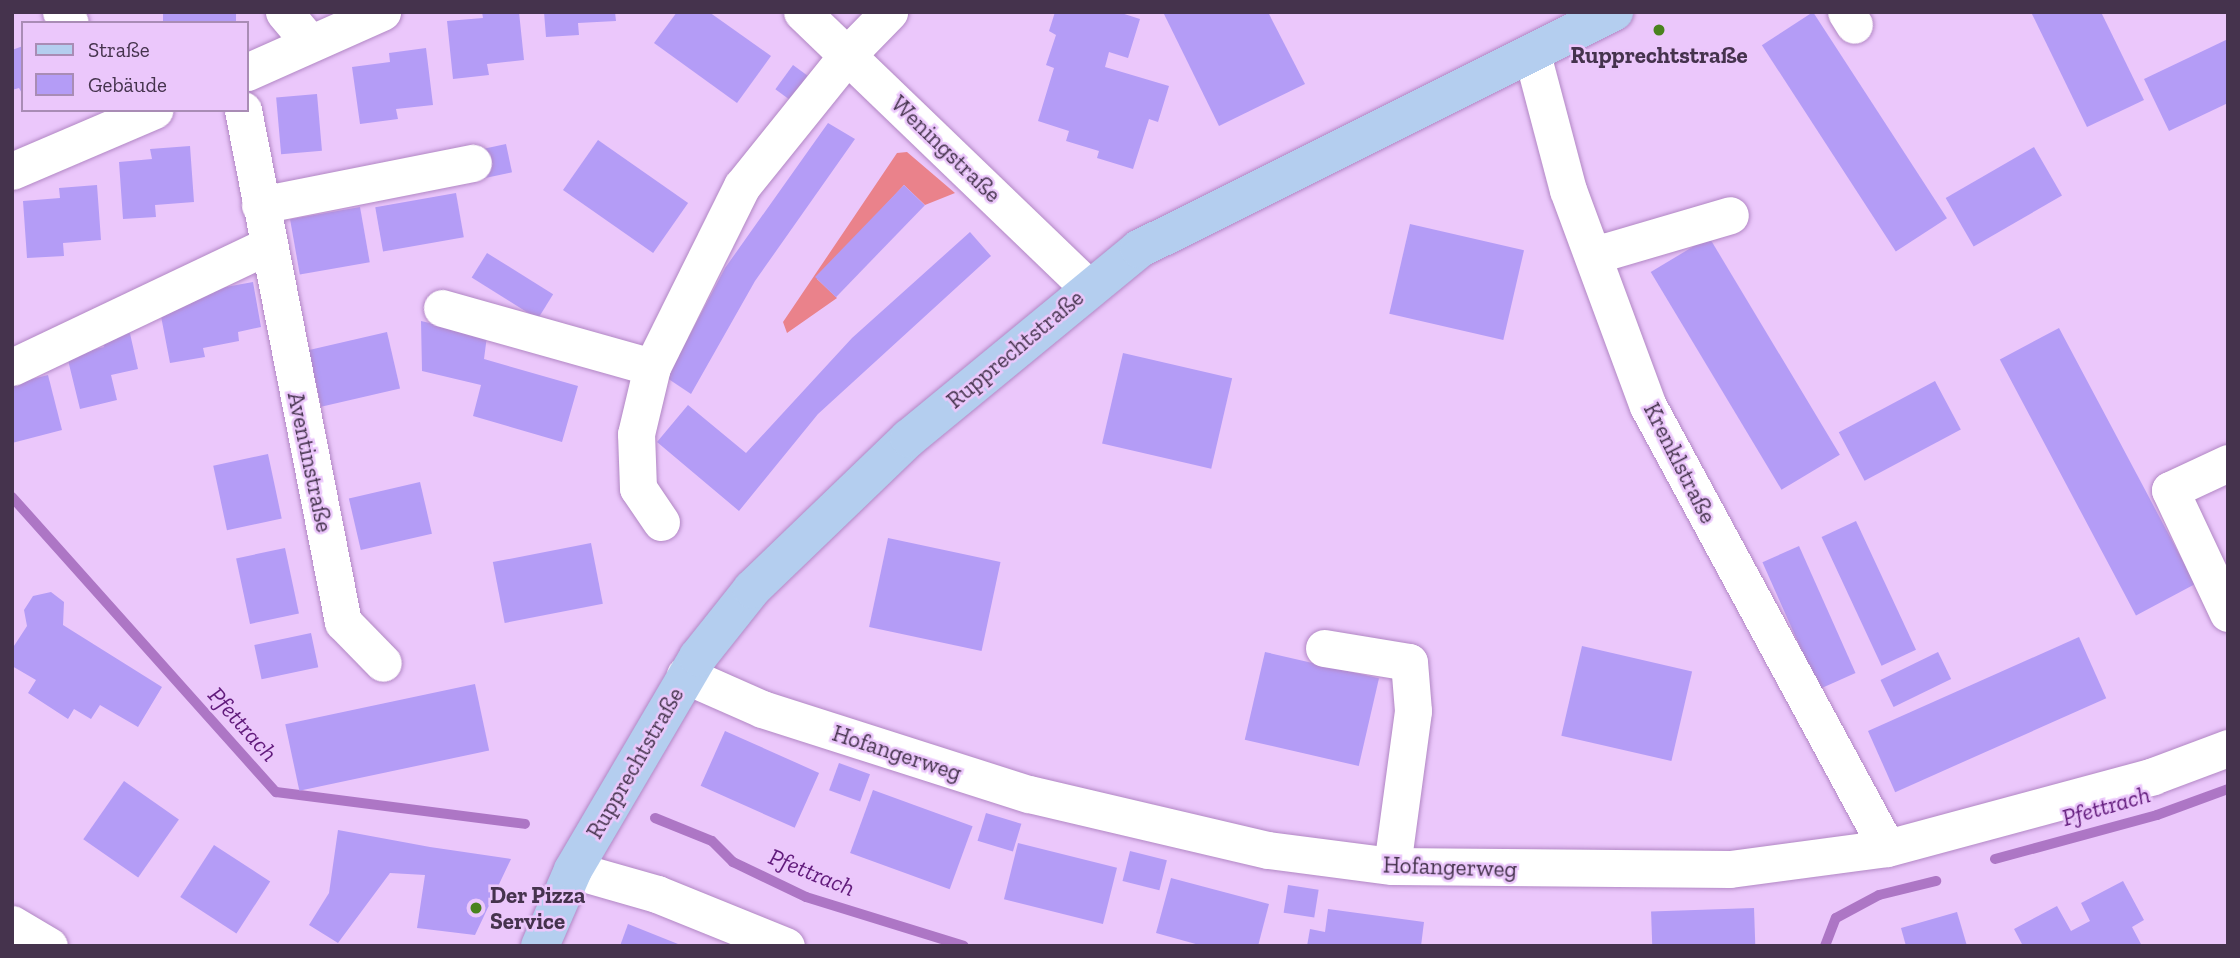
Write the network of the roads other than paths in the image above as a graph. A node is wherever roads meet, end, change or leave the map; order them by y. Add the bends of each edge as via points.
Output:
1 (284, 12) edge
2 (382, 12) edge
3 (802, 12) edge
4 (890, 12) edge
5 (1614, 12) edge
6 (310, 43) junction
7 (848, 54) junction
8 (1532, 54) junction
9 (248, 72) edge
10 (145, 112) edge
11 (243, 112) edge
12 (473, 163) dead end
13 (12, 171) edge
14 (260, 205) junction
15 (1730, 215) dead end
16 (267, 246) junction
17 (1596, 259) junction
18 (1088, 287) junction
19 (442, 308) dead end
20 (12, 367) edge
21 (652, 368) junction
22 (2228, 463) edge
23 (661, 522) dead end
24 (2228, 613) edge
25 (1324, 649) dead end
26 (383, 663) dead end
27 (685, 675) junction
28 (2228, 748) edge
29 (1887, 848) junction
30 (1392, 866) junction
31 (573, 870) junction
32 (12, 924) edge
33 (49, 946) edge
34 (540, 946) edge
35 (786, 946) edge

1 - 6 street
2 - 6 street
3 - 7 street, Weningstraße
4 - 7 street
5 - 8 main road, Rupprechtstraße
6 - 9 street
7 - 18 street, Weningstraße
7 - 21 street via 742,186
8 - 17 street, Krenklstraße via 1569,190
8 - 18 main road, Rupprechtstraße via 1139,249
10 - 13 street
11 - 14 street, Aventinstraße
12 - 14 street
14 - 16 street, Aventinstraße
15 - 17 street via 1608,251
16 - 20 street
16 - 26 street, Aventinstraße via 343,622
17 - 29 street, Krenklstraße via 1648,406
18 - 27 main road, Rupprechtstraße via 909,438 752,589
19 - 21 street
21 - 23 street via 636,434 638,488
22 - 24 street via 2170,489
25 - 30 street via 1409,662 1413,712
27 - 30 street, Hofangerweg via 774,713 1029,794 1268,850
27 - 31 main road, Rupprechtstraße
28 - 29 street, Hofangerweg via 2153,776
29 - 30 street, Hofangerweg via 1730,869
31 - 34 main road, Rupprechtstraße
31 - 35 street, Rupprechtstraße via 657,894
32 - 33 street

